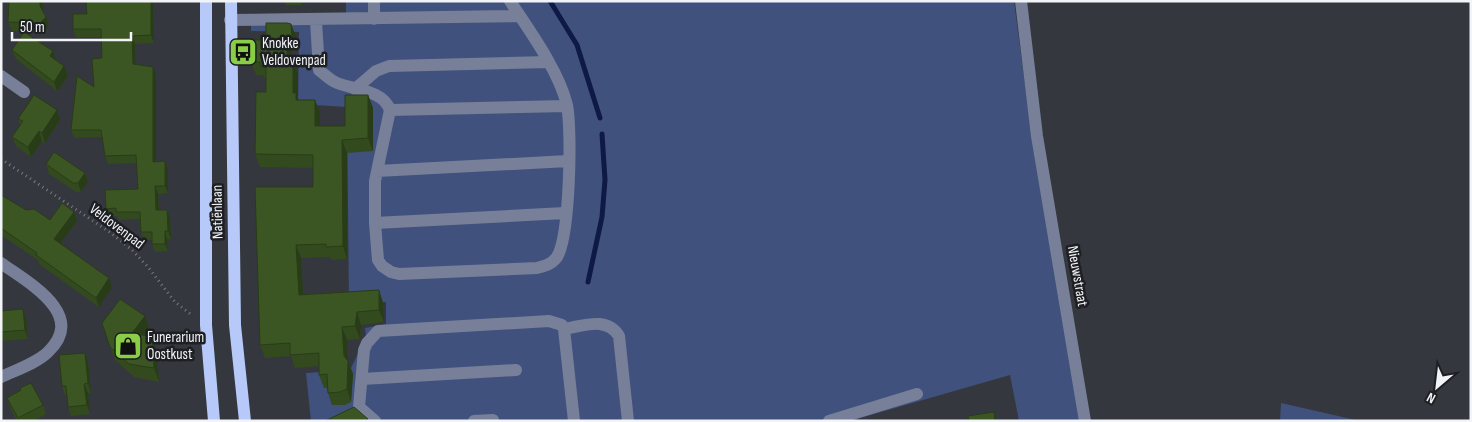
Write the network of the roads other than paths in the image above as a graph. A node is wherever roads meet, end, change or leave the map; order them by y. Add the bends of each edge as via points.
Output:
1 (206, 1) edge
2 (231, 1) edge
3 (374, 1) edge
4 (510, 1) edge
5 (1021, 1) edge
6 (519, 16) junction
7 (374, 19) junction
8 (230, 20) junction
9 (316, 20) junction
10 (548, 62) junction
11 (1, 76) edge
12 (355, 89) junction
13 (24, 92) dead end
14 (567, 106) junction
15 (390, 110) junction
16 (568, 161) junction
17 (377, 171) junction
18 (565, 213) junction
19 (375, 223) junction
20 (1, 263) edge
21 (564, 329) junction
22 (516, 370) dead end
23 (1, 377) edge
24 (362, 379) junction
25 (917, 394) dead end
26 (359, 407) junction
27 (345, 414) edge
28 (494, 420) edge
29 (214, 421) edge
30 (245, 421) edge
31 (374, 421) edge
32 (474, 421) edge
33 (574, 421) edge
34 (628, 421) edge
35 (829, 421) edge
36 (1085, 421) edge

1 - 29 main road, Natiënlaan via 206,325
2 - 8 main road, Natiënlaan
3 - 7 street
4 - 6 street
5 - 36 street, Nieuwstraat via 1037,136
6 - 7 street
6 - 10 street
7 - 9 street
8 - 9 street
8 - 30 main road, Natiënlaan via 236,325
9 - 12 street via 319,70 334,82
10 - 12 street via 389,66 376,71
10 - 14 street
11 - 13 street
12 - 15 street via 378,97
14 - 15 street
14 - 16 street
15 - 17 street
16 - 17 street
16 - 18 street
17 - 19 street via 373,196
18 - 19 street
18 - 19 street via 557,256 548,265 537,268 391,272 378,260
20 - 23 street via 49,298 57,310 60,324 56,340 48,352
21 - 24 street via 562,325 549,321 378,331 364,350
21 - 33 street
21 - 34 street via 600,323 615,330 619,336
22 - 24 street
24 - 26 street
25 - 35 street
26 - 27 street
26 - 31 street
28 - 32 street

